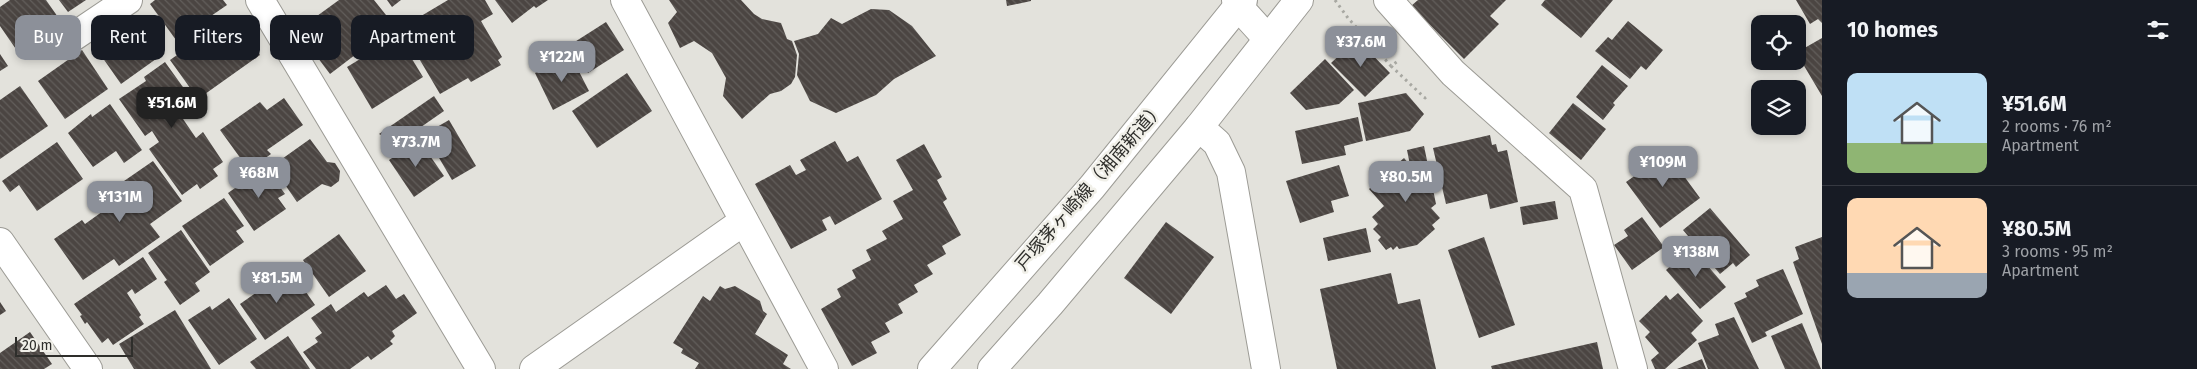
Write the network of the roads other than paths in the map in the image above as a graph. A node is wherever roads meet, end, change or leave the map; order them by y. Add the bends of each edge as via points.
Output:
1 (128, 0) edge
2 (260, 0) edge
3 (625, 0) edge
4 (1299, 0) edge
5 (1388, 0) edge
6 (1239, 2) edge
7 (81, 32) edge
8 (1267, 38) junction
9 (1199, 127) junction
10 (744, 221) junction
11 (0, 242) edge
12 (88, 369) edge
13 (481, 369) edge
14 (534, 369) edge
15 (824, 369) edge
16 (932, 369) edge
17 (992, 369) edge
18 (1266, 369) edge
19 (1633, 369) edge

1 - 7 street
2 - 13 street
3 - 10 street
4 - 8 street
5 - 19 street via 1453,73 1583,189
6 - 8 street
6 - 16 street, 戸塚茅ヶ崎線（湘南新道） via 1092,187
8 - 9 street
9 - 17 street
9 - 18 street via 1217,143 1231,172
10 - 14 street
10 - 15 street
11 - 12 street

